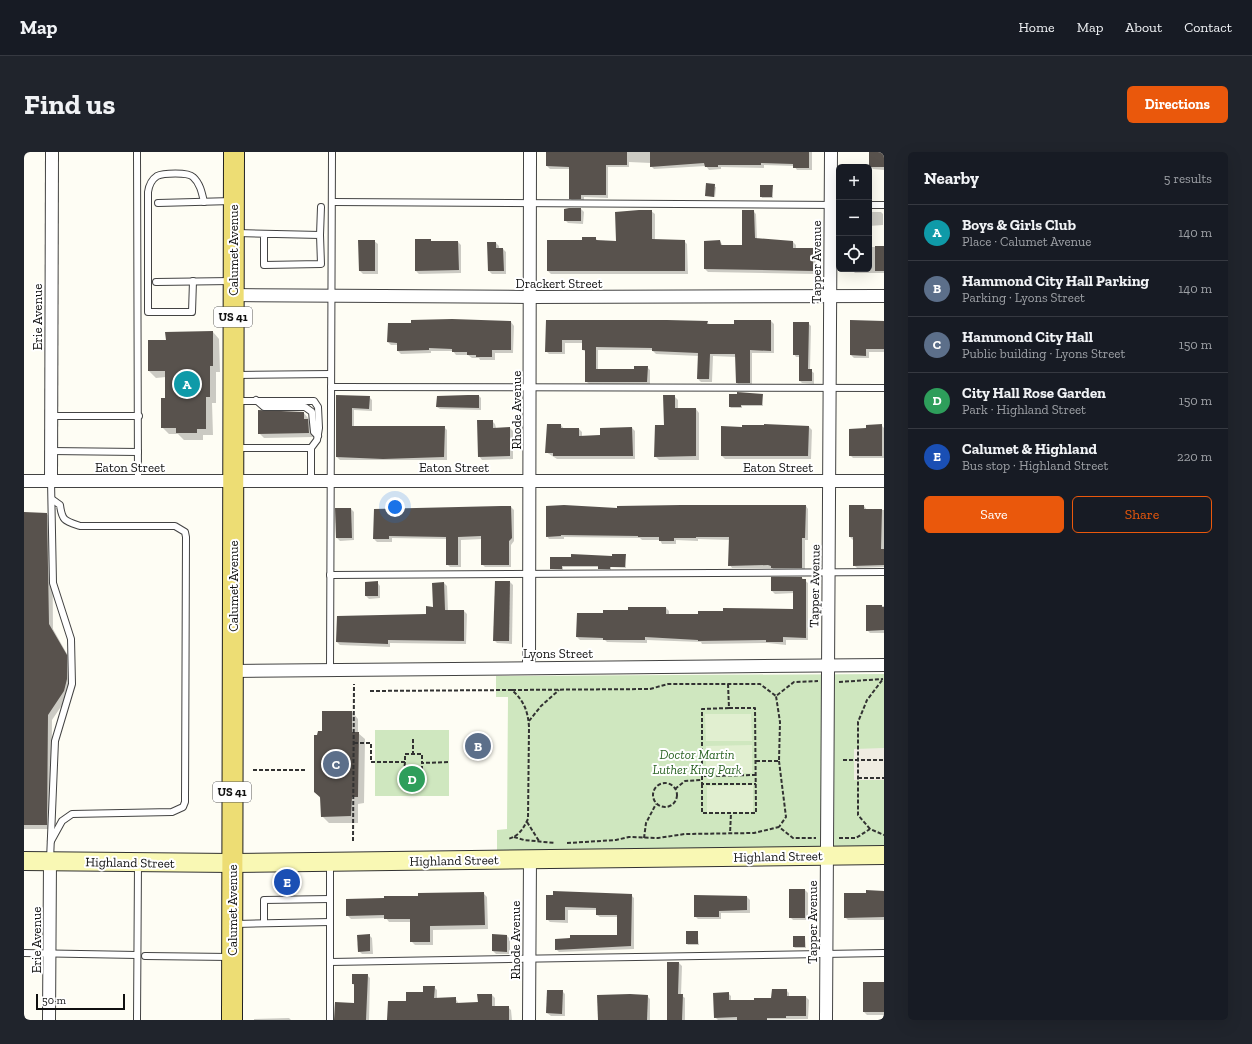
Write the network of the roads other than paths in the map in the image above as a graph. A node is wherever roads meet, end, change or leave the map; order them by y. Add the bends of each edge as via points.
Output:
1 (52, 152) edge
2 (137, 152) edge
3 (234, 152) edge
4 (332, 152) edge
5 (530, 152) edge
6 (831, 152) edge
7 (233, 201) junction
8 (204, 202) junction
9 (332, 202) junction
10 (158, 203) dead end
11 (530, 204) junction
12 (835, 205) edge
13 (872, 205) edge
14 (884, 205) edge
15 (321, 207) dead end
16 (234, 233) junction
17 (264, 234) junction
18 (320, 235) junction
19 (193, 281) junction
20 (156, 282) dead end
21 (234, 288) junction
22 (331, 296) junction
23 (830, 296) junction
24 (884, 296) edge
25 (530, 297) junction
26 (331, 374) junction
27 (233, 375) junction
28 (331, 387) junction
29 (530, 387) junction
30 (830, 388) junction
31 (884, 388) edge
32 (233, 401) junction
33 (51, 416) junction
34 (138, 416) junction
35 (233, 448) junction
36 (311, 448) junction
37 (51, 451) junction
38 (138, 452) junction
39 (24, 481) edge
40 (51, 481) junction
41 (138, 481) junction
42 (312, 481) junction
43 (330, 481) junction
44 (530, 481) junction
45 (829, 481) junction
46 (884, 481) edge
47 (233, 482) junction
48 (53, 500) junction
49 (884, 572) edge
50 (828, 573) junction
51 (330, 576) junction
52 (530, 576) junction
53 (828, 665) junction
54 (884, 665) edge
55 (529, 667) junction
56 (330, 670) junction
57 (233, 671) junction
58 (51, 841) junction
59 (826, 855) junction
60 (884, 855) edge
61 (530, 859) junction
62 (24, 861) edge
63 (50, 861) junction
64 (138, 862) junction
65 (330, 862) junction
66 (232, 863) junction
67 (330, 899) junction
68 (330, 922) junction
69 (264, 923) junction
70 (232, 924) junction
71 (24, 953) edge
72 (884, 953) edge
73 (50, 954) junction
74 (826, 954) junction
75 (137, 955) junction
76 (145, 956) dead end
77 (232, 957) junction
78 (529, 958) junction
79 (330, 962) junction
80 (49, 1020) edge
81 (137, 1020) edge
82 (232, 1020) edge
83 (330, 1020) edge
84 (529, 1020) edge
85 (826, 1020) edge

1 - 33 street, Erie Avenue
2 - 34 lane
3 - 7 main road, Calumet Avenue / US 41
4 - 9 lane
5 - 11 street, Rhode Avenue
6 - 12 street, Tapper Avenue
7 - 8 lane
7 - 16 main road, Calumet Avenue / US 41
8 - 10 lane
8 - 19 lane via 199,183 192,175 158,175 150,183 148,312 192,312
9 - 11 lane
9 - 22 lane
11 - 12 lane
11 - 25 street, Rhode Avenue
12 - 23 street, Tapper Avenue
13 - 14 lane
15 - 18 lane
16 - 17 lane
16 - 21 main road, Calumet Avenue / US 41
17 - 18 lane
17 - 18 lane via 264,265 320,264
19 - 20 lane
19 - 21 lane
21 - 22 street, Drackert Street
21 - 27 main road, Calumet Avenue / US 41
22 - 25 street, Drackert Street
22 - 26 lane
23 - 24 street, Drackert Street
23 - 25 street, Drackert Street
23 - 30 street, Tapper Avenue
25 - 29 street, Rhode Avenue
26 - 27 lane
26 - 28 lane
27 - 32 main road, Calumet Avenue / US 41
28 - 29 lane
28 - 43 lane
29 - 30 lane
29 - 44 street, Rhode Avenue
30 - 31 lane
30 - 45 street, Tapper Avenue
32 - 35 main road, Calumet Avenue / US 41
32 - 36 lane via 314,401 318,407 318,436
33 - 34 lane
33 - 37 street, Erie Avenue
34 - 38 lane
35 - 36 lane
35 - 47 main road, Calumet Avenue / US 41
36 - 42 lane
37 - 38 lane
37 - 40 street, Erie Avenue
38 - 41 lane
39 - 40 street, Eaton Street
40 - 41 street, Eaton Street
40 - 48 lane
41 - 47 street, Eaton Street
42 - 43 street, Eaton Street
42 - 47 street, Eaton Street
43 - 44 street, Eaton Street
43 - 51 lane
44 - 45 street, Eaton Street
44 - 52 street, Rhode Avenue
45 - 46 street, Eaton Street
45 - 50 street, Tapper Avenue
47 - 57 main road, Calumet Avenue / US 41
48 - 58 lane via 50,505 53,583 71,639 72,684 55,742
48 - 58 lane via 60,505 61,517 80,526 175,526 185,532 185,796 183,807 172,812 72,814 62,821
49 - 50 lane
50 - 52 lane
50 - 53 street, Tapper Avenue
51 - 52 lane
51 - 56 lane
52 - 55 street, Rhode Avenue
53 - 54 street, Lyons Street
53 - 55 street, Lyons Street
53 - 59 street, Tapper Avenue
55 - 56 street, Lyons Street
56 - 57 street, Lyons Street
57 - 66 main road, Calumet Avenue / US 41
58 - 63 lane
59 - 60 street, Highland Street
59 - 61 street, Highland Street
59 - 74 street, Tapper Avenue
61 - 65 street, Highland Street
61 - 78 street, Rhode Avenue
62 - 63 street, Highland Street
63 - 64 street, Highland Street
63 - 73 street, Erie Avenue
64 - 66 street, Highland Street
64 - 75 lane
65 - 66 street, Highland Street
65 - 67 lane
66 - 70 main road, Calumet Avenue / US 41
67 - 68 lane
67 - 69 lane via 264,900
68 - 69 lane
68 - 79 lane
69 - 70 lane
70 - 77 main road, Calumet Avenue / US 41
71 - 73 lane
72 - 74 lane
73 - 75 lane
73 - 80 street, Erie Avenue
74 - 78 lane
74 - 85 street, Tapper Avenue
75 - 81 lane
76 - 77 lane
77 - 82 main road, Calumet Avenue / US 41
78 - 79 lane
78 - 84 street, Rhode Avenue
79 - 83 lane

